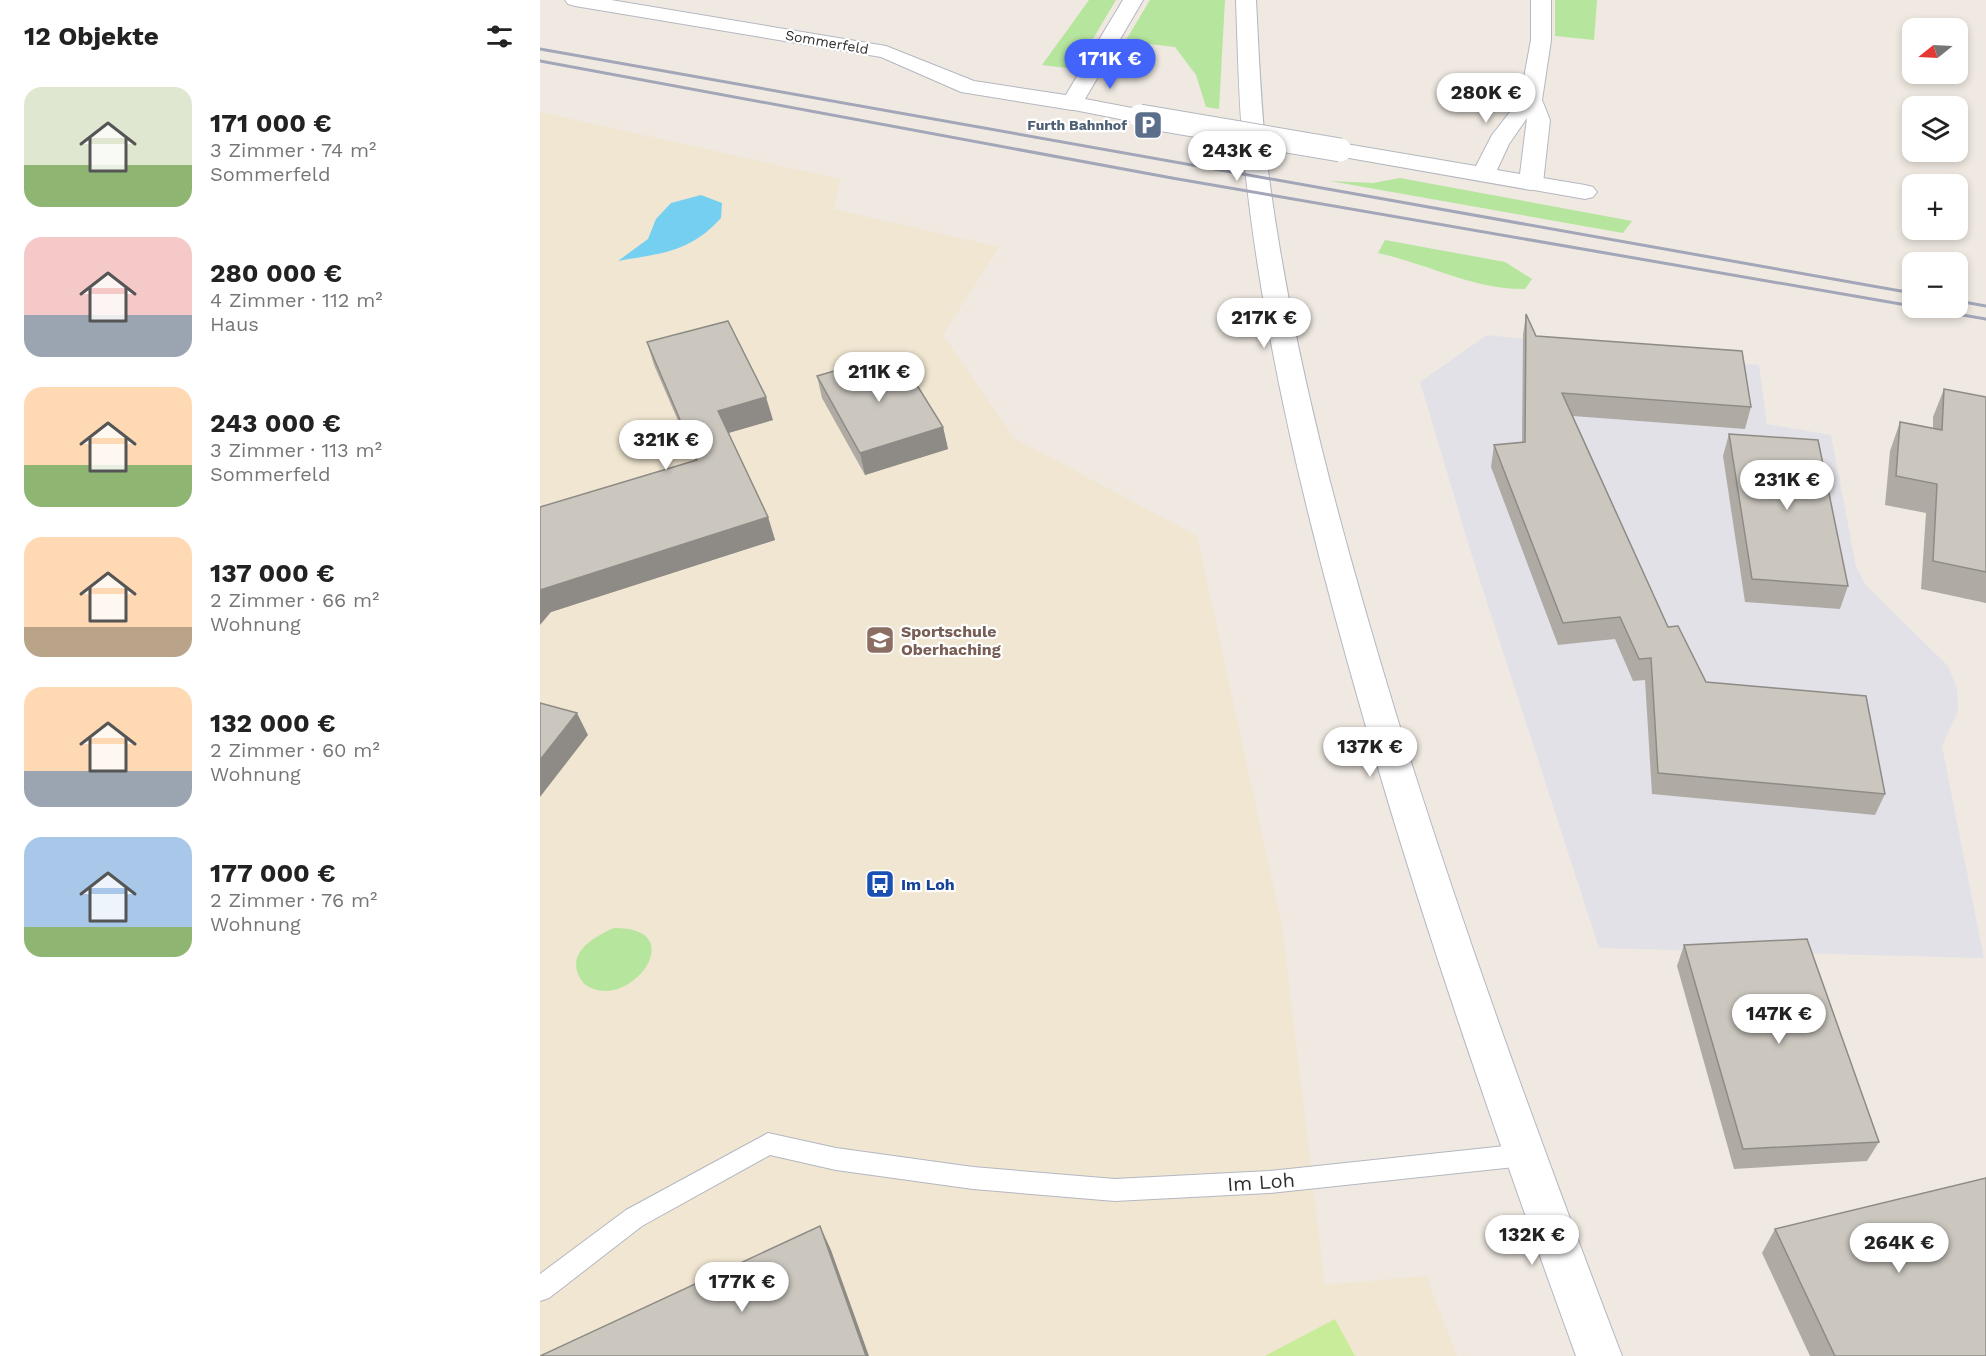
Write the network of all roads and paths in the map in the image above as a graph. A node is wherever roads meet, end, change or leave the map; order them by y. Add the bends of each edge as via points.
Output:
1 (575, 0) edge
2 (1133, 0) edge
3 (1246, 0) edge
4 (1541, 0) edge
5 (1531, 100) junction
6 (1072, 103) junction
7 (1484, 175) junction
8 (1531, 183) junction
9 (1585, 192) dead end
10 (1524, 1155) junction
11 (540, 1289) edge
12 (1599, 1356) edge

1 - 6 main road, Sommerfeld via 886,52 969,87
2 - 6 main road
3 - 10 main road via 1254,158 1292,380 1312,468 1404,800
4 - 5 main road via 1541,40
5 - 7 main road via 1513,118
5 - 8 main road via 1539,120
6 - 7 main road, Sommerfeld, bridge
7 - 8 main road, Sommerfeld
8 - 9 main road, Sommerfeld
10 - 11 lane, Im Loh via 1269,1182 1115,1190 973,1178 836,1159 768,1144 634,1218
10 - 12 main road

